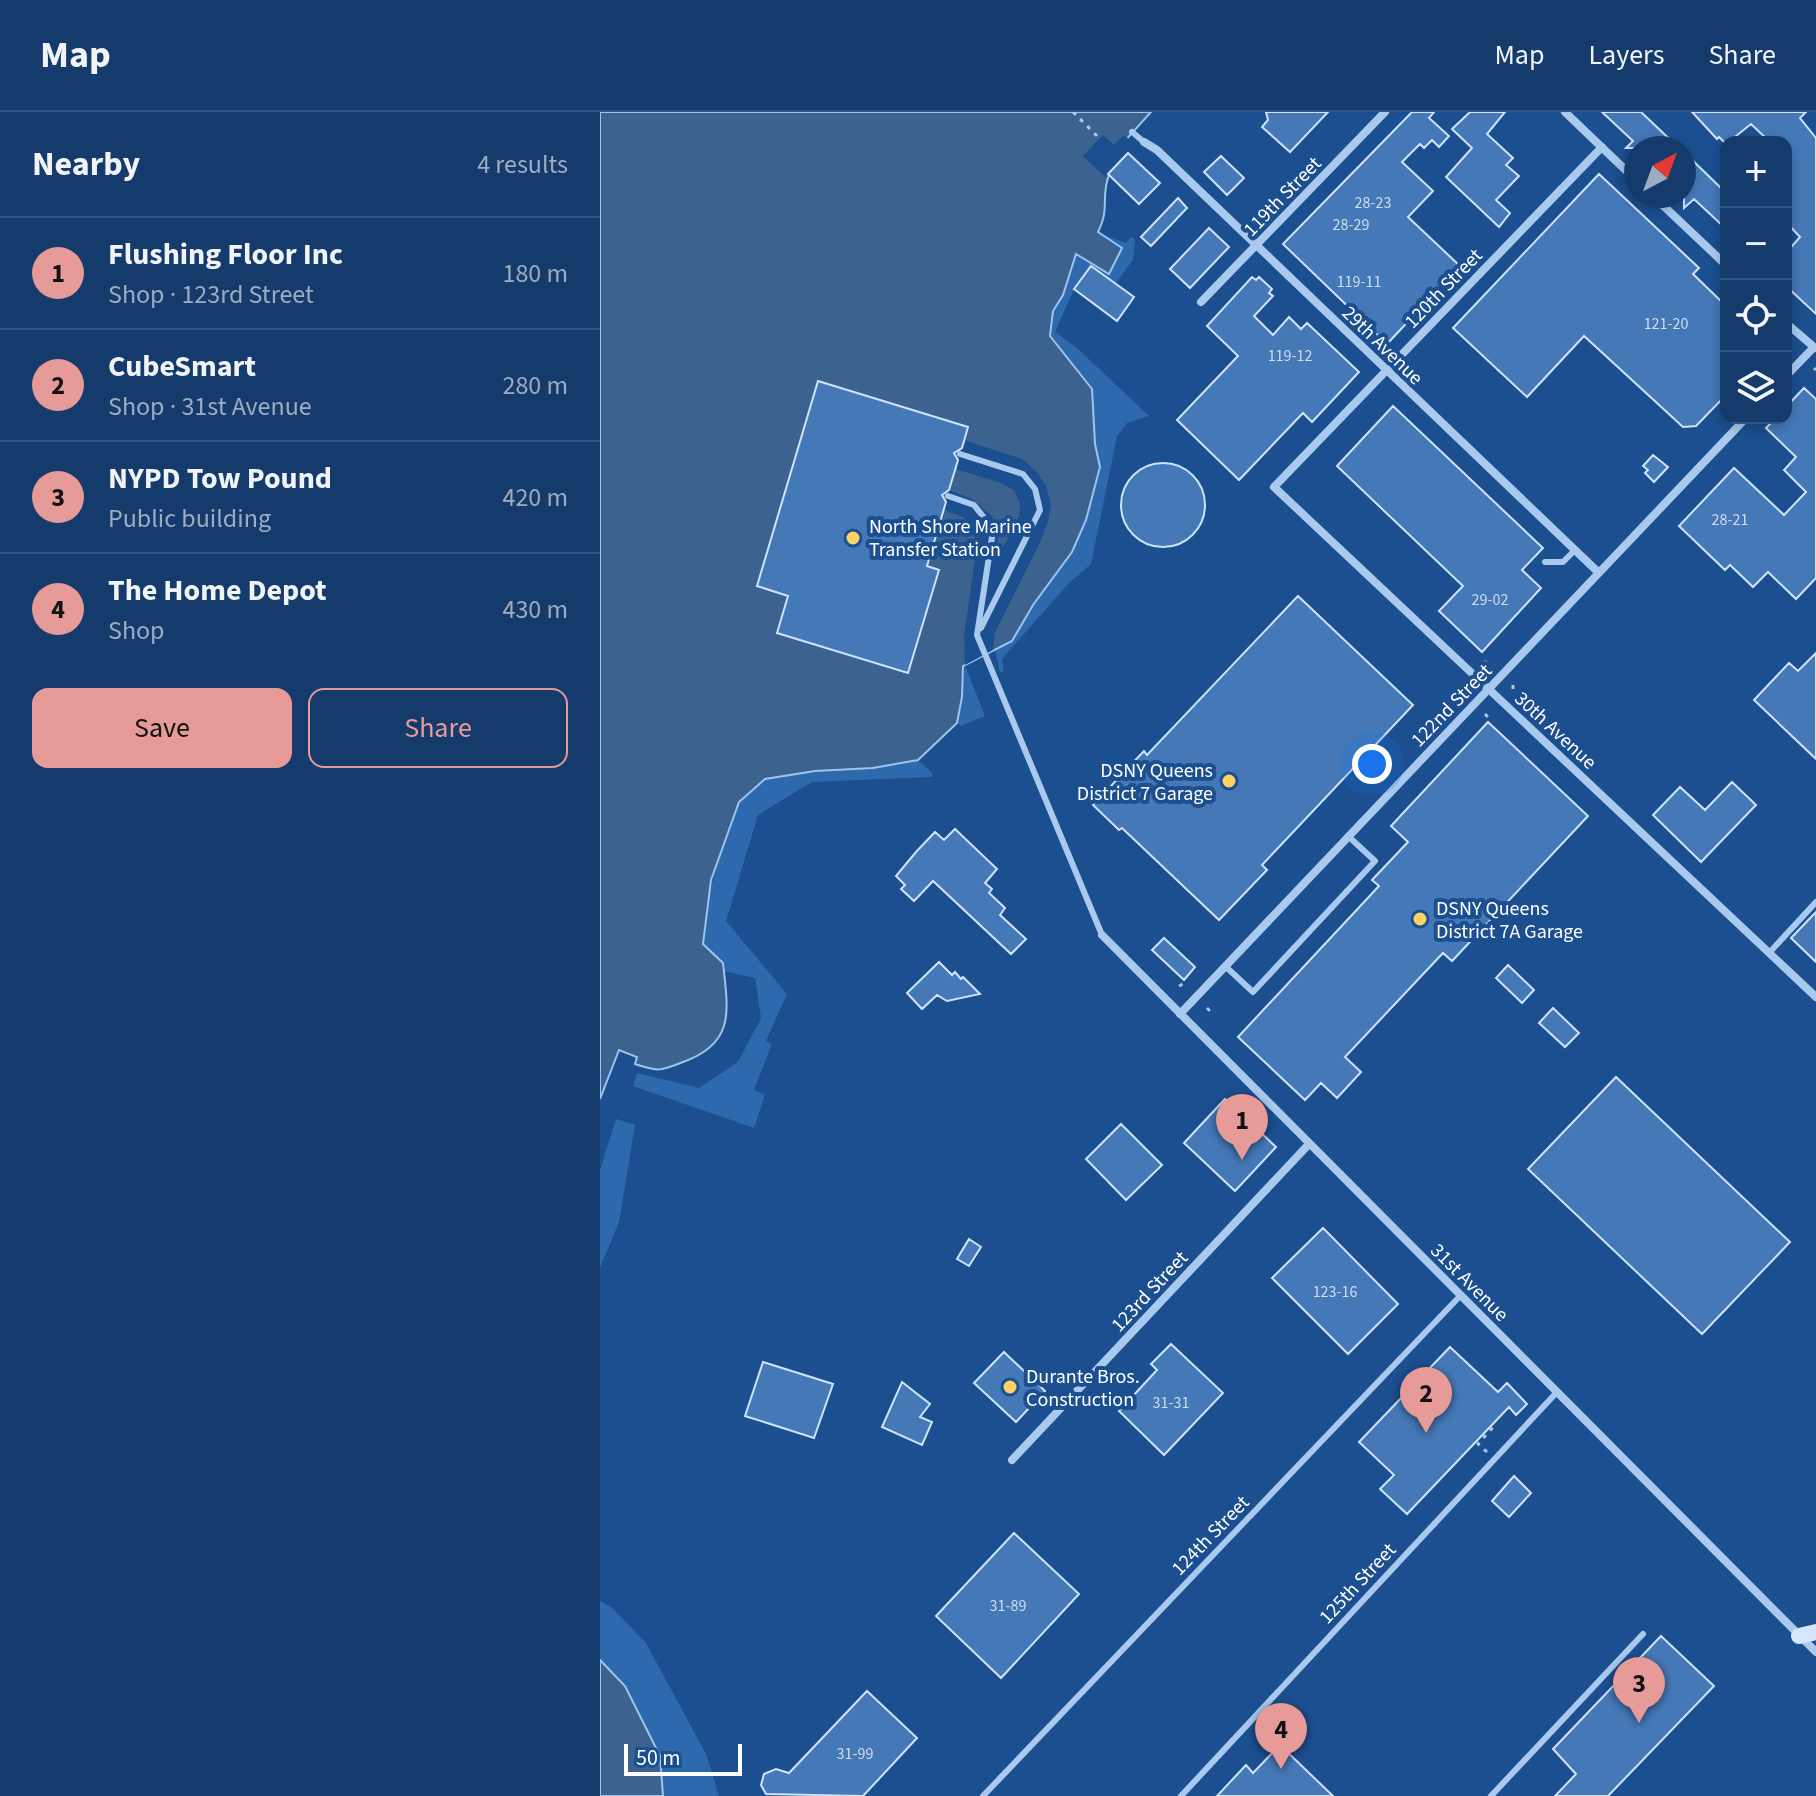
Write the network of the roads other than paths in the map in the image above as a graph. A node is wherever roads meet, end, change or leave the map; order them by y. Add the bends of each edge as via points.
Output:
1 (1385, 112) edge
2 (1565, 112) edge
3 (1132, 132) dead end
4 (1144, 142) joint
5 (1602, 147) junction
6 (1624, 168) edge
7 (1666, 208) edge
8 (1257, 245) junction
9 (1720, 259) edge
10 (1201, 302) dead end
11 (1792, 328) edge
12 (1815, 348) edge
13 (1792, 370) edge
14 (1386, 371) junction
15 (1740, 424) edge
16 (960, 454) dead end
17 (1274, 487) joint
18 (948, 496) dead end
19 (1575, 550) junction
20 (1545, 562) dead end
21 (1599, 573) junction
22 (977, 635) junction
23 (1488, 689) junction
24 (1348, 836) junction
25 (1816, 902) edge
26 (1102, 935) joint
27 (1769, 953) junction
28 (1225, 966) junction
29 (1816, 997) edge
30 (1180, 1014) junction
31 (1309, 1144) junction
32 (1461, 1295) junction
33 (1557, 1392) junction
34 (1012, 1460) dead end
35 (1643, 1634) dead end
36 (1808, 1634) edge
37 (1816, 1652) edge
38 (983, 1796) edge
39 (1181, 1796) edge
40 (1491, 1796) edge

1 - 8 street, 119th Street
2 - 5 street
3 - 4 lane
4 - 8 street, 29th Avenue
5 - 6 street
5 - 14 street, 120th Street
7 - 9 street
8 - 10 street, 119th Street
8 - 14 street, 29th Avenue
11 - 12 street
12 - 13 street
14 - 17 street, 120th Street
14 - 19 street, 29th Avenue
15 - 21 street, 122nd Street
16 - 22 lane via 1023,474 1035,489 1040,510
17 - 23 street, 30th Avenue
18 - 22 lane via 974,505 992,537
19 - 20 lane via 1563,562
19 - 21 street, 29th Avenue
21 - 23 street, 122nd Street
22 - 26 lane
23 - 24 street, 122nd Street
23 - 27 street, 30th Avenue
24 - 28 street, 122nd Street
24 - 28 lane via 1375,861 1253,992
25 - 27 lane
26 - 30 street, 31st Avenue
27 - 29 street, 30th Avenue
28 - 30 street, 122nd Street
30 - 31 street, 31st Avenue
31 - 32 street, 31st Avenue
31 - 34 street, 123rd Street
32 - 33 street, 31st Avenue
32 - 38 lane, 124th Street
33 - 36 street, 31st Avenue
33 - 39 lane, 125th Street
35 - 40 lane
36 - 37 street, 31st Avenue

